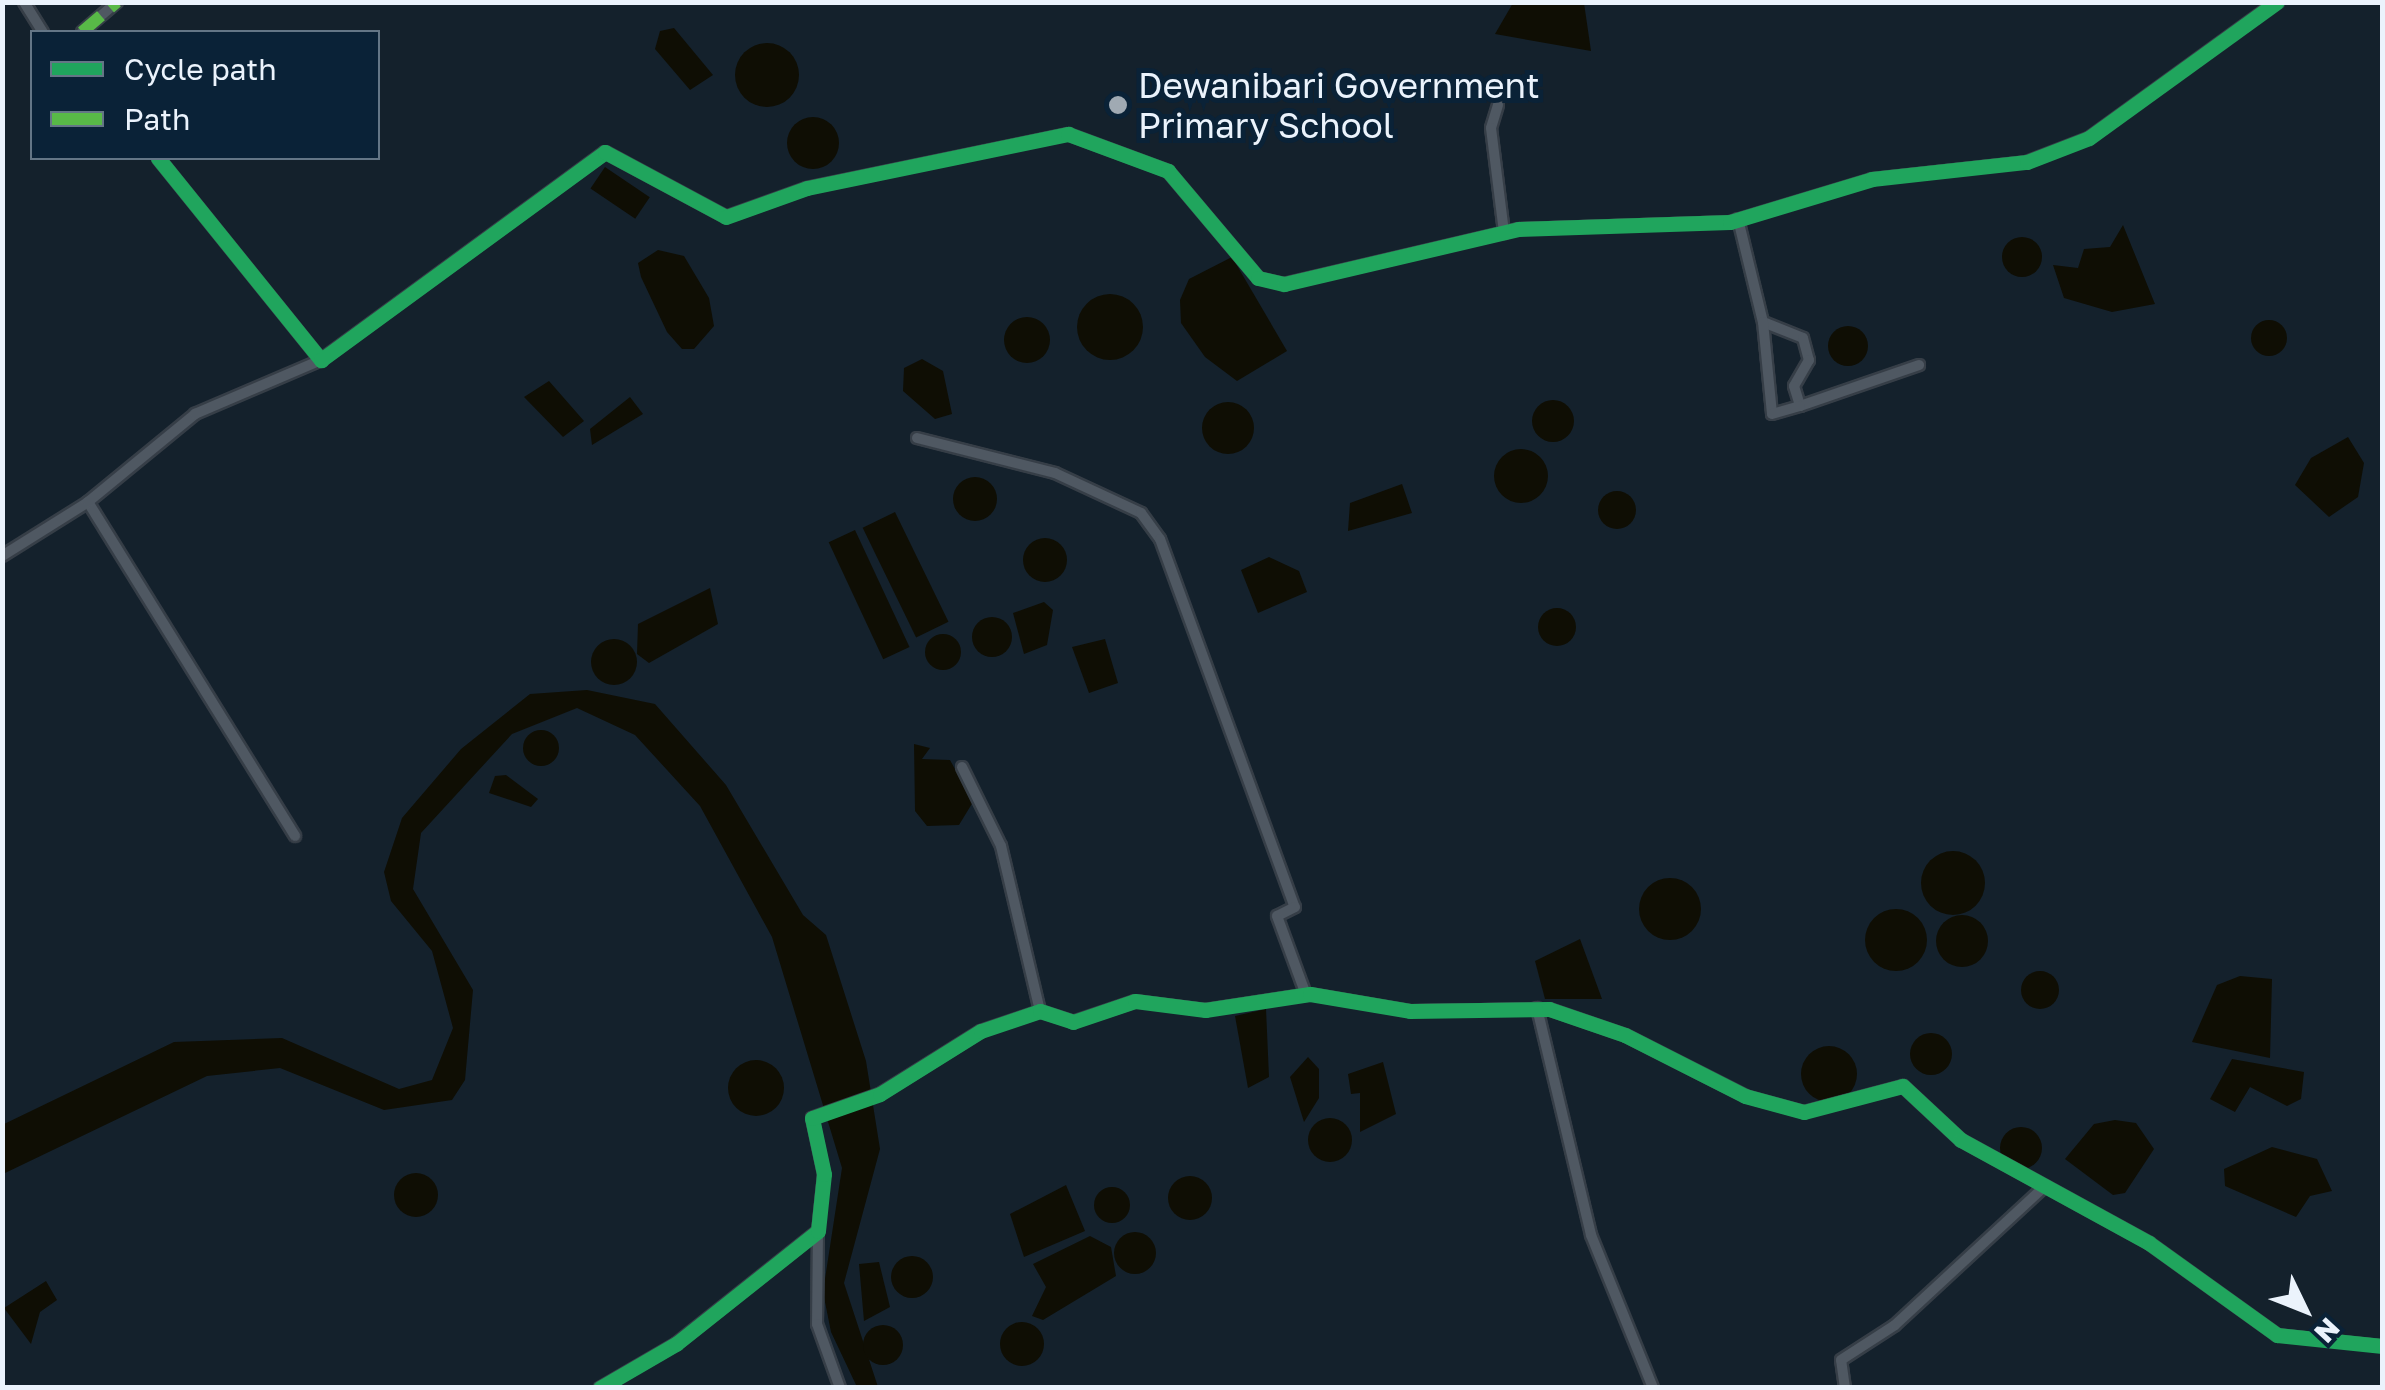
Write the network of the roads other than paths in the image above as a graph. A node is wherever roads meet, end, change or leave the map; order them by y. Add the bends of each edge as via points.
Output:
1 (24, 2) edge
2 (117, 2) edge
3 (2277, 2) edge
4 (42, 30) edge
5 (84, 30) edge
6 (1498, 105) dead end
7 (160, 160) edge
8 (1738, 219) junction
9 (1504, 232) junction
10 (1764, 322) junction
11 (321, 360) junction
12 (1919, 365) dead end
13 (1800, 406) junction
14 (917, 438) dead end
15 (88, 502) junction
16 (2, 556) edge
17 (962, 767) dead end
18 (295, 836) dead end
19 (1306, 995) junction
20 (1537, 1008) junction
21 (1040, 1011) junction
22 (2041, 1190) junction
23 (818, 1232) junction
24 (2382, 1346) edge
25 (600, 1388) edge
26 (840, 1388) edge
27 (1653, 1388) edge
28 (1845, 1388) edge

1 - 4 street
2 - 5 street
3 - 8 street via 2073,144 1996,169 1872,179
6 - 9 street via 1492,128
7 - 11 street
8 - 9 street
8 - 10 street
9 - 11 street via 1268,285 1168,170 1068,134 807,188 726,217 606,152
10 - 13 street via 1803,338 1809,360 1794,386
10 - 13 street via 1772,414
11 - 15 street via 195,414
12 - 13 street
14 - 19 street via 1055,473 1140,514 1160,539 1295,908 1277,916
15 - 16 street
15 - 18 street
17 - 21 street via 1001,846
19 - 20 street via 1410,1011
19 - 21 street via 1194,1010 1135,1002 1074,1022
20 - 22 street via 1804,1112 1903,1086 1961,1140
20 - 27 street via 1591,1234
21 - 23 street via 941,1050 880,1094 812,1118 824,1174
22 - 24 street via 2149,1243 2278,1335
22 - 28 street via 1895,1325 1841,1360
23 - 25 street via 676,1344
23 - 26 street via 817,1324

